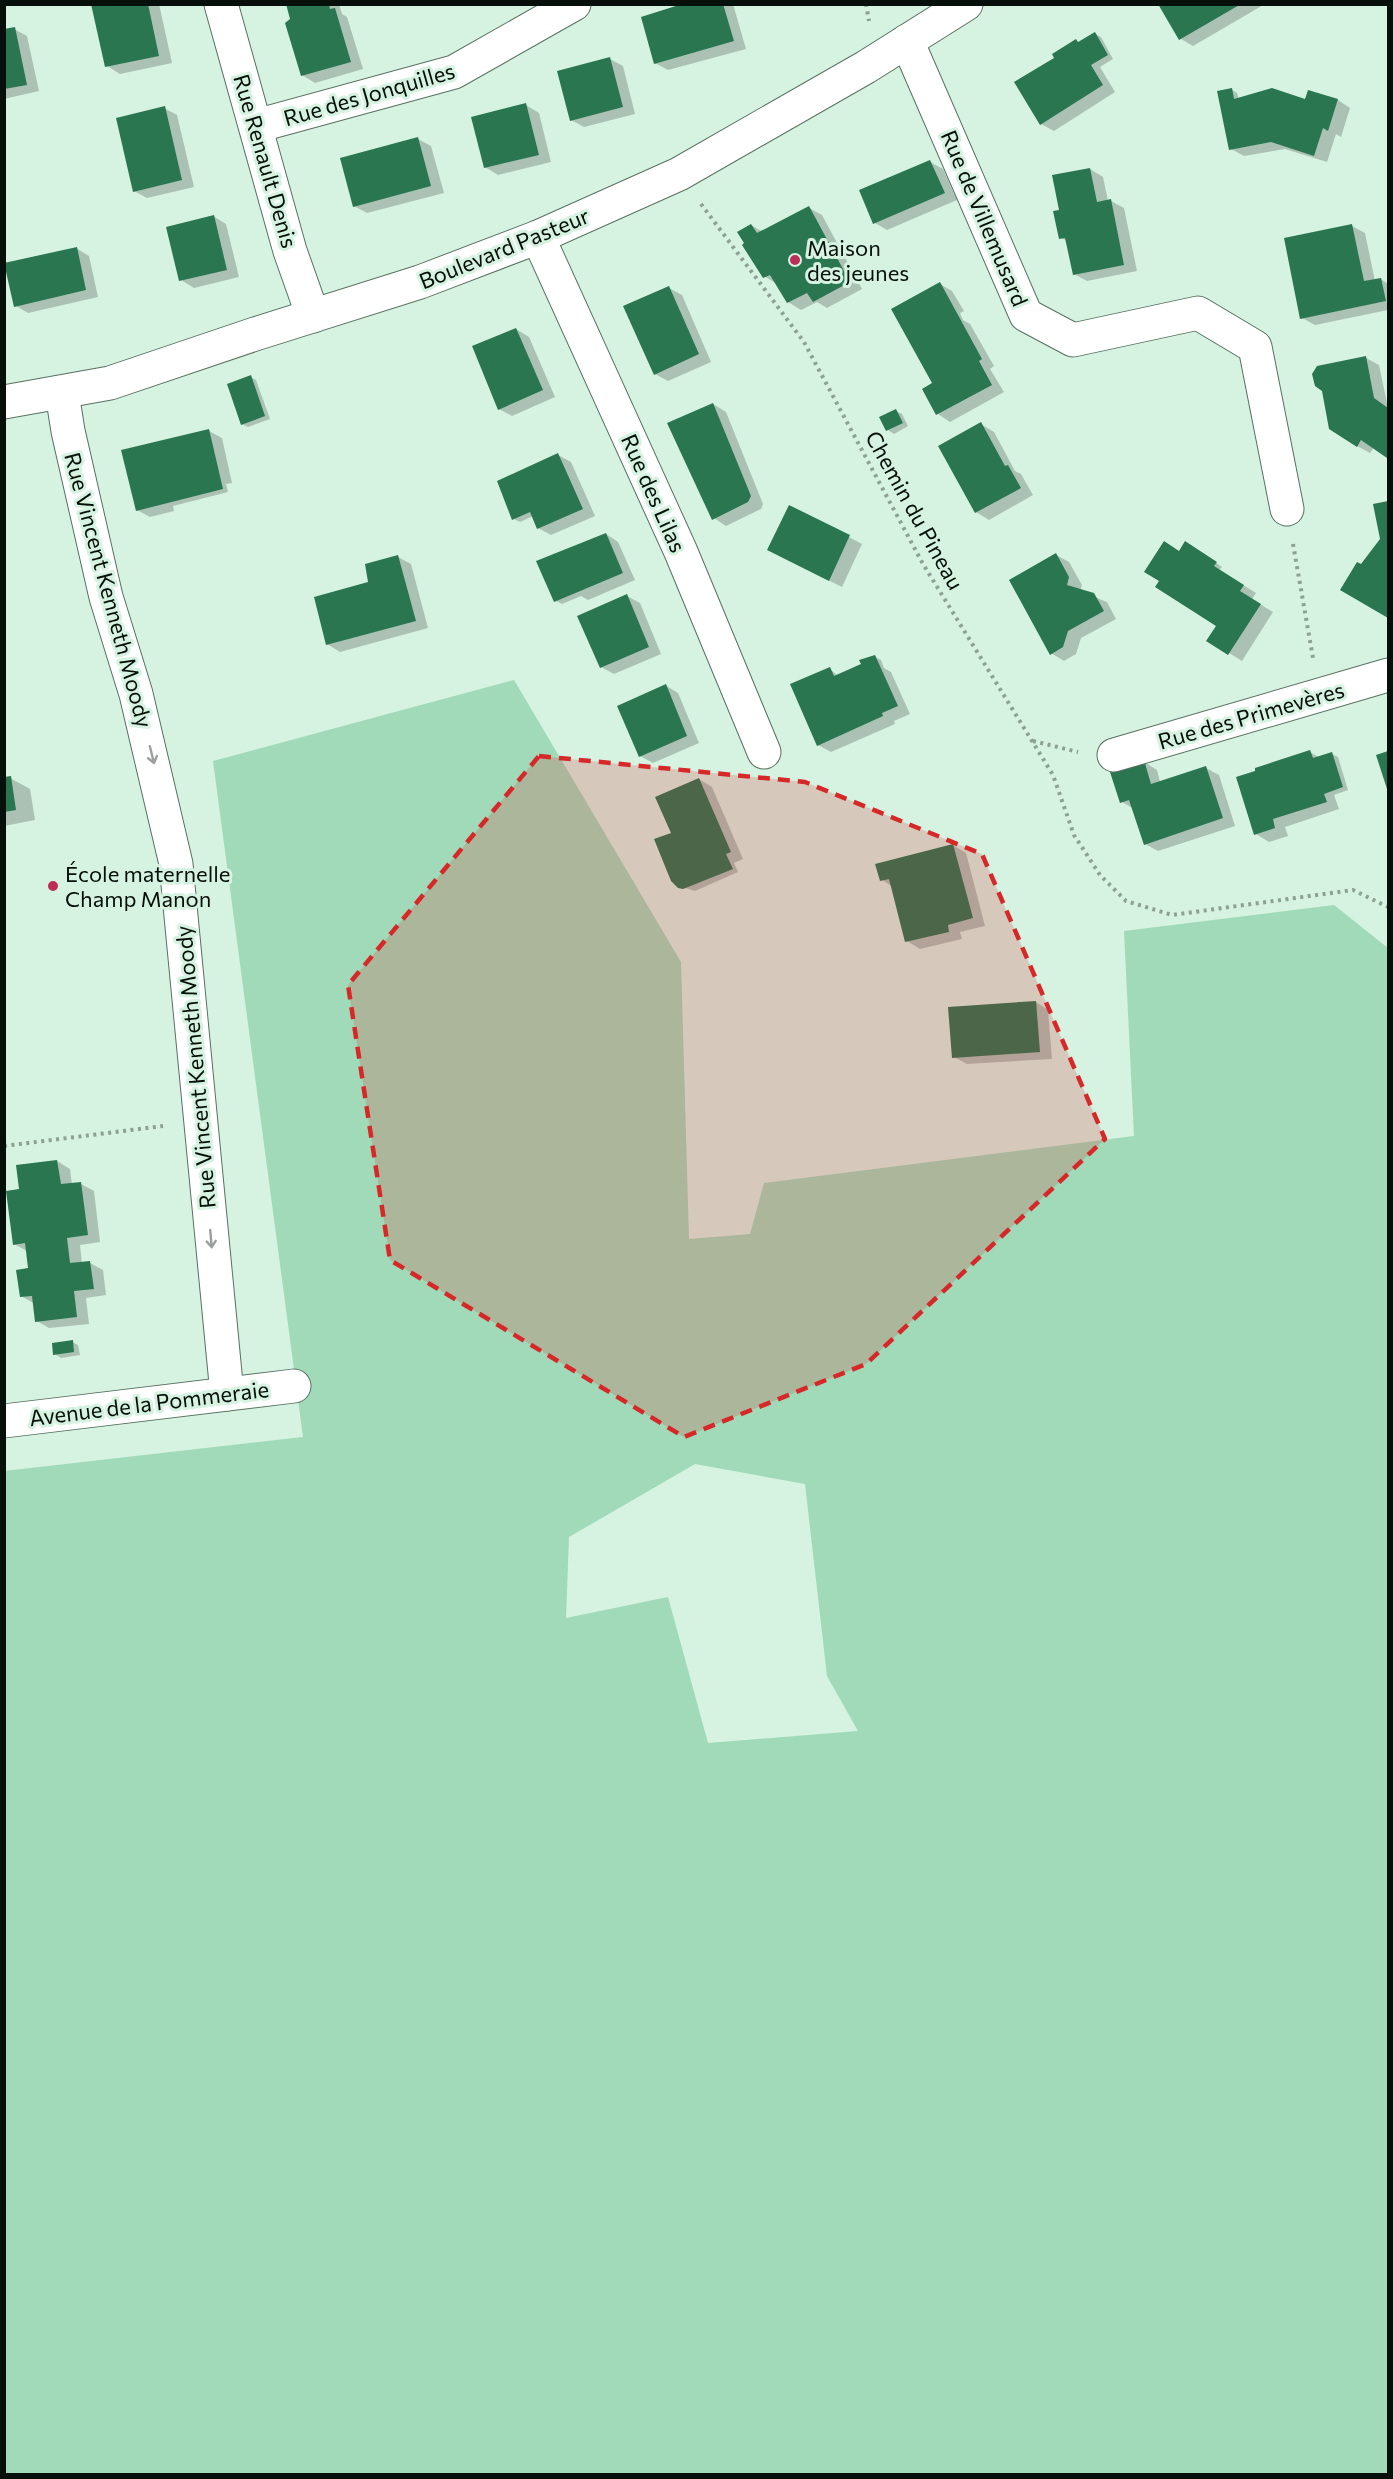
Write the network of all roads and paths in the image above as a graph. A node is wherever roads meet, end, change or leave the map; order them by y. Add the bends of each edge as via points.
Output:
1 (221, 4) edge
2 (574, 4) edge
3 (966, 4) edge
4 (907, 41) junction
5 (256, 126) junction
6 (679, 174) junction
7 (538, 237) junction
8 (313, 316) junction
9 (62, 393) junction
10 (4, 402) edge
11 (1287, 509) joint
12 (1389, 675) edge
13 (1319, 694) junction
14 (1033, 741) junction
15 (764, 752) dead end
16 (1070, 752) dead end
17 (1114, 755) dead end
18 (1389, 907) edge
19 (200, 1121) junction
20 (4, 1146) edge
21 (294, 1386) dead end
22 (227, 1394) junction
23 (4, 1421) edge

1 - 5 street, Rue Renault Denis
2 - 5 street, Rue des Jonquilles via 454,72
3 - 4 street, Boulevard Pasteur
4 - 6 street, Boulevard Pasteur
4 - 11 street, Rue de Villemusard via 1026,315 1073,340 1198,313 1255,347
5 - 8 street, Rue Renault Denis via 290,250
6 - 7 street, Boulevard Pasteur
6 - 14 path, Chemin du Pineau via 804,342 923,564
7 - 8 street, Boulevard Pasteur via 420,282
7 - 15 street, Rue des Lilas via 681,552
8 - 9 street, Boulevard Pasteur via 110,383
9 - 10 street, Boulevard Pasteur
9 -> 19 street, Rue Vincent Kenneth Moody via 106,597 139,706 176,864
11 - 13 path
12 - 13 street, Rue des Primevères
13 - 17 street, Rue des Primevères
14 - 16 path
14 - 18 path, Chemin du Pineau via 1053,775 1074,835 1100,875 1126,901 1172,915 1353,890
19 - 20 path
19 -> 22 street, Rue Vincent Kenneth Moody
21 - 22 street, Avenue de la Pommeraie
22 - 23 street, Avenue de la Pommeraie

